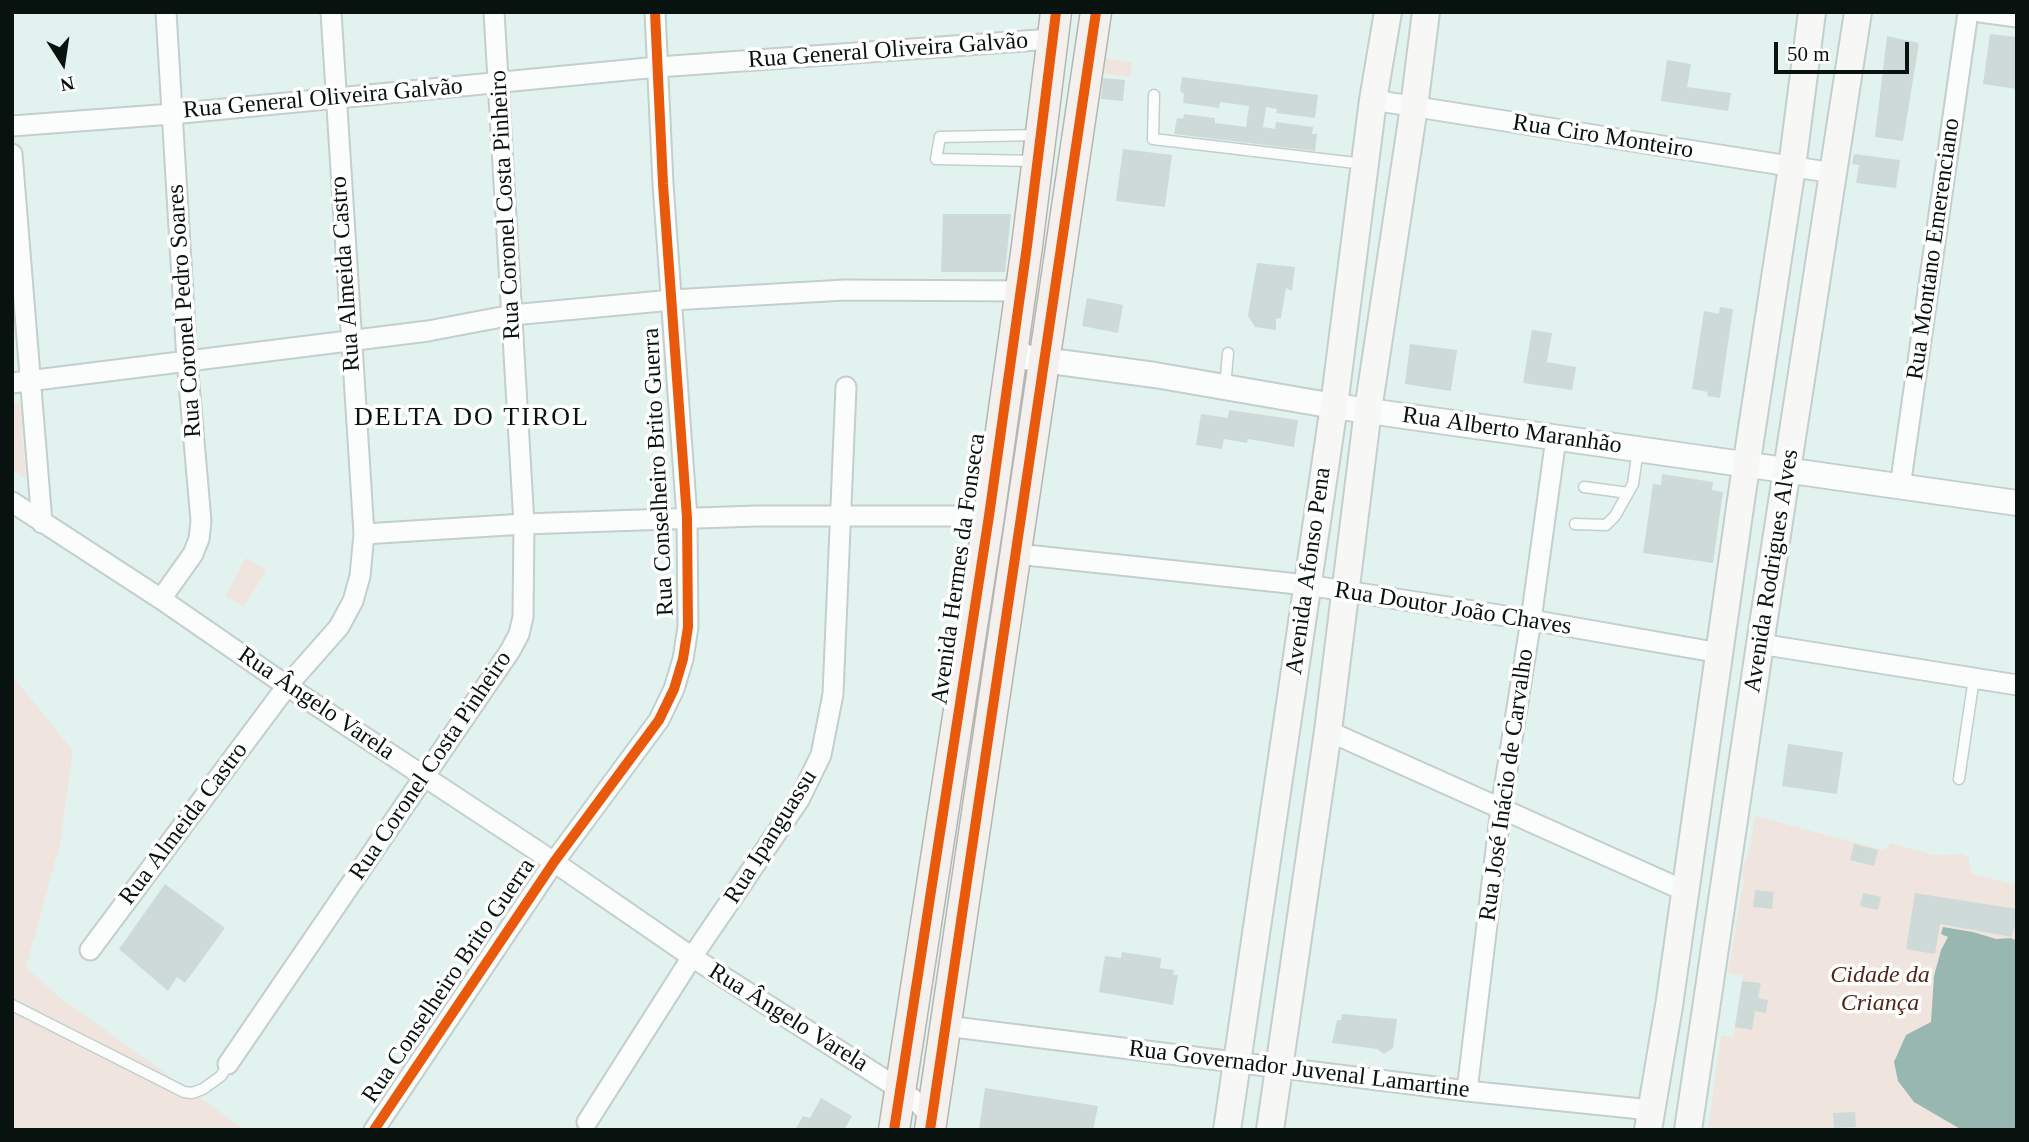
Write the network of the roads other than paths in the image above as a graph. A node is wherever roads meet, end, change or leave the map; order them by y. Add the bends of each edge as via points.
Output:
1 (166, 12) edge
2 (331, 12) edge
3 (494, 12) edge
4 (654, 12) edge
5 (1096, 12) edge
6 (1388, 12) edge
7 (1426, 12) edge
8 (1812, 12) edge
9 (1858, 12) edge
10 (1968, 12) edge
11 (1980, 12) edge
12 (2017, 17) edge
13 (1054, 26) edge
14 (658, 67) junction
15 (498, 83) junction
16 (1154, 95) dead end
17 (335, 99) junction
18 (1373, 100) junction
19 (1414, 107) junction
20 (172, 114) junction
21 (12, 126) edge
22 (1040, 148) junction
23 (12, 154) edge
24 (1364, 164) junction
25 (1792, 167) junction
26 (1833, 173) junction
27 (1020, 291) junction
28 (672, 300) junction
29 (512, 316) junction
30 (351, 341) junction
31 (1012, 347) junction
32 (1228, 353) dead end
33 (1043, 360) junction
34 (187, 361) junction
35 (22, 382) edge
36 (846, 387) dead end
37 (1225, 387) junction
38 (1334, 406) junction
39 (1367, 410) junction
40 (1556, 438) junction
41 (1638, 449) junction
42 (1747, 463) junction
43 (1788, 470) junction
44 (1584, 486) dead end
45 (1900, 487) junction
46 (1628, 493) junction
47 (12, 502) edge
48 (2017, 503) edge
49 (841, 514) junction
50 (989, 516) junction
51 (687, 518) junction
52 (42, 523) junction
53 (524, 524) junction
54 (1575, 524) dead end
55 (364, 534) junction
56 (1017, 554) junction
57 (1307, 585) junction
58 (1730, 586) junction
59 (1770, 587) junction
60 (1345, 592) junction
61 (161, 598) junction
62 (1531, 620) junction
63 (1765, 654) junction
64 (1719, 659) junction
65 (1974, 678) junction
66 (2017, 685) edge
67 (287, 686) junction
68 (1328, 731) junction
69 (424, 776) junction
70 (1959, 779) dead end
71 (1501, 808) junction
72 (1690, 854) junction
73 (554, 862) junction
74 (1727, 863) junction
75 (1685, 891) junction
76 (90, 950) dead end
77 (692, 957) junction
78 (12, 1005) edge
79 (946, 1026) junction
80 (1237, 1063) junction
81 (228, 1064) joint
82 (1278, 1068) junction
83 (1658, 1073) junction
84 (1695, 1076) junction
85 (901, 1090) junction
86 (1467, 1091) junction
87 (1650, 1120) edge
88 (587, 1122) dead end
89 (931, 1124) edge
90 (374, 1130) edge
91 (894, 1130) edge
92 (1227, 1130) edge
93 (1270, 1130) edge
94 (1688, 1130) edge

1 - 20 street, Rua Coronel Pedro Soares
2 - 17 street, Rua Almeida Castro
3 - 15 street, Rua Coronel Costa Pinheiro
4 - 14 street, Rua Conselheiro Brito Guerra
5 - 33 main road
6 - 18 main road, Avenida Afonso Pena
7 - 19 main road, Avenida Afonso Pena
8 - 25 main road, Avenida Rodrigues Alves
9 - 26 main road, Avenida Rodrigues Alves
10 - 45 street, Rua Montano Emerenciano
11 - 12 street
13 - 14 street, Rua General Oliveira Galvão
13 - 22 main road, Avenida Hermes da Fonseca
14 - 15 street, Rua General Oliveira Galvão
14 - 28 street, Rua Conselheiro Brito Guerra
15 - 17 street, Rua General Oliveira Galvão
15 - 29 street, Rua Coronel Costa Pinheiro
16 - 24 lane via 1153,139
17 - 20 street, Rua General Oliveira Galvão
17 - 30 street, Rua Almeida Castro
18 - 19 street, Rua Ciro Monteiro
18 - 24 main road, Avenida Afonso Pena
19 - 25 street, Rua Ciro Monteiro
19 - 39 main road, Avenida Afonso Pena
20 - 21 street, Rua General Oliveira Galvão
20 - 34 street, Rua Coronel Pedro Soares
22 - 22 lane via 940,137 936,159
22 - 27 main road, Avenida Hermes da Fonseca
23 - 35 street
24 - 38 main road, Avenida Afonso Pena
25 - 26 street, Rua Ciro Monteiro
25 - 42 main road, Avenida Rodrigues Alves
26 - 43 main road, Avenida Rodrigues Alves
27 - 28 street via 845,290
27 - 31 main road, Avenida Hermes da Fonseca
28 - 29 street
28 - 51 street, Rua Conselheiro Brito Guerra
29 - 30 street
29 - 53 street, Rua Coronel Costa Pinheiro
30 - 34 street
30 - 55 street, Rua Almeida Castro
31 - 33 street, Rua Alberto Maranhão via 1025,357
31 - 50 main road, Avenida Hermes da Fonseca
32 - 37 lane
33 - 37 street, Rua Alberto Maranhão
33 - 56 main road
34 - 35 street
34 - 61 street, Rua Coronel Pedro Soares via 201,521 193,554
35 - 52 street
36 - 49 street, Rua Ipanguassu
37 - 38 street, Rua Alberto Maranhão
38 - 39 street, Rua Alberto Maranhão
38 - 57 main road, Avenida Afonso Pena
39 - 40 street, Rua Alberto Maranhão
39 - 60 main road, Avenida Afonso Pena
40 - 41 street, Rua Alberto Maranhão
40 - 62 street, Rua José Inácio de Carvalho
41 - 42 street, Rua Alberto Maranhão
41 - 46 lane
42 - 43 street, Rua Alberto Maranhão
42 - 58 main road, Avenida Rodrigues Alves
43 - 45 street, Rua Alberto Maranhão
43 - 59 main road, Avenida Rodrigues Alves
44 - 46 lane
45 - 48 street, Rua Alberto Maranhão
46 - 54 lane via 1606,524
47 - 52 street, Rua Ângelo Varela
49 - 50 street
49 - 51 street
49 - 77 street, Rua Ipanguassu via 832,694 821,755 799,800
50 - 85 main road, Avenida Hermes da Fonseca
51 - 53 street
51 - 73 street, Rua Conselheiro Brito Guerra via 688,627 674,689 659,720
52 - 61 street, Rua Ângelo Varela
53 - 55 street
53 - 69 street, Rua Coronel Costa Pinheiro via 519,634
55 - 67 street, Rua Almeida Castro via 353,601 339,627
56 - 57 street, Rua Doutor João Chaves
56 - 79 main road
57 - 60 street, Rua Doutor João Chaves
57 - 80 main road, Avenida Afonso Pena
58 - 59 main road via 1741,576 1754,575 1764,578
58 - 64 main road, Avenida Rodrigues Alves
59 - 63 main road, Avenida Rodrigues Alves
60 - 62 street, Rua Doutor João Chaves
60 - 68 main road, Avenida Afonso Pena
61 - 67 street, Rua Ângelo Varela
62 - 64 street, Rua Doutor João Chaves
62 - 71 street, Rua José Inácio de Carvalho
63 - 64 main road via 1747,676 1735,679 1726,674
63 - 65 street
63 - 74 main road, Avenida Rodrigues Alves
64 - 72 main road, Avenida Rodrigues Alves
65 - 66 street
65 - 70 lane
67 - 69 street, Rua Ângelo Varela
67 - 76 street, Rua Almeida Castro
68 - 71 street
68 - 82 main road, Avenida Afonso Pena
69 - 73 street, Rua Ângelo Varela
69 - 81 street, Rua Coronel Costa Pinheiro
71 - 75 street
71 - 86 street, Rua José Inácio de Carvalho
72 - 74 main road via 1697,864 1713,871
72 - 75 main road, Avenida Rodrigues Alves
73 - 77 street, Rua Ângelo Varela
73 - 90 street, Rua Conselheiro Brito Guerra
74 - 84 main road, Avenida Rodrigues Alves
75 - 83 main road, Avenida Rodrigues Alves
77 - 85 street, Rua Ângelo Varela
77 - 88 street, Rua Ipanguassu
78 - 81 lane via 184,1092 203,1089 221,1076
79 - 80 street, Rua Governador Juvenal Lamartine
79 - 89 main road
80 - 82 street, Rua Governador Juvenal Lamartine
80 - 92 main road, Avenida Afonso Pena
82 - 86 street, Rua Governador Juvenal Lamartine
82 - 93 main road, Avenida Afonso Pena
83 - 84 main road via 1679,1067
83 - 87 main road, Avenida Rodrigues Alves
84 - 94 main road, Avenida Rodrigues Alves
85 - 89 street, Rua Ângelo Varela via 918,1103
85 - 91 main road, Avenida Hermes da Fonseca
86 - 87 street, Rua Governador Juvenal Lamartine

